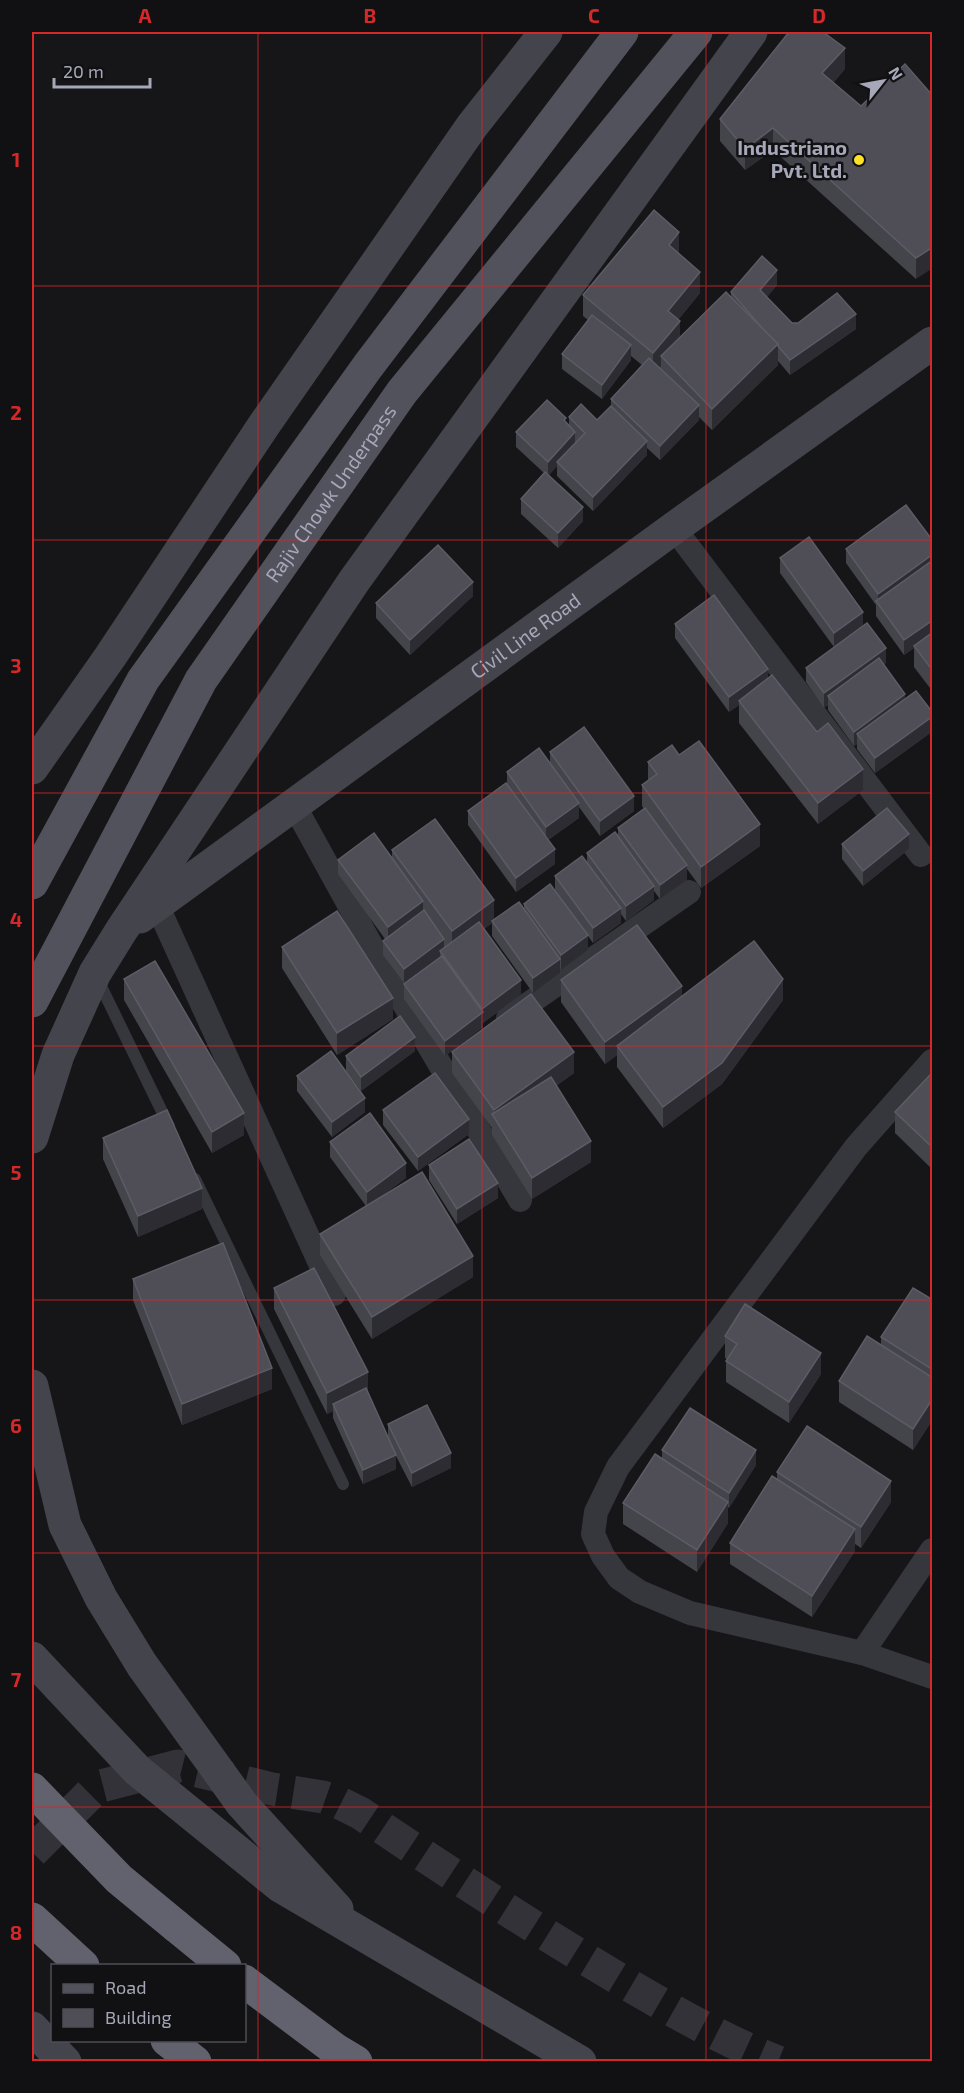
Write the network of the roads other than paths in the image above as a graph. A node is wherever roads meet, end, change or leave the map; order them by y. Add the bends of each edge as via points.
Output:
1 (546, 32) edge
2 (622, 32) edge
3 (696, 32) edge
4 (751, 32) edge
5 (933, 343) edge
6 (674, 528) junction
7 (32, 767) edge
8 (294, 805) junction
9 (921, 855) dead end
10 (32, 883) edge
11 (689, 892) dead end
12 (157, 904) junction
13 (121, 931) junction
14 (95, 973) junction
15 (32, 1001) edge
16 (488, 1033) edge
17 (933, 1061) edge
18 (32, 1137) edge
19 (176, 1140) edge
20 (192, 1172) edge
21 (520, 1200) dead end
22 (334, 1294) dead end
23 (32, 1386) edge
24 (343, 1484) dead end
25 (933, 1550) edge
26 (862, 1653) junction
27 (32, 1658) edge
28 (933, 1677) edge
29 (64, 1693) junction
30 (32, 1695) edge
31 (32, 1789) edge
32 (32, 1919) edge
33 (361, 1935) junction
34 (82, 1964) edge
35 (224, 1964) edge
36 (246, 1982) edge
37 (32, 2028) edge
38 (170, 2042) edge
39 (65, 2061) edge
40 (195, 2061) edge
41 (356, 2061) edge
42 (580, 2061) edge

1 - 7 main road via 465,136
2 - 10 main road via 368,366 143,680
3 - 15 main road, Rajiv Chowk Underpass via 402,392 201,680
4 - 13 main road via 354,581
5 - 6 main road, Civil Line Road
6 - 8 main road, Civil Line Road
6 - 9 street
8 - 12 main road, Civil Line Road
8 - 21 street via 449,1059
11 - 16 street
12 - 13 main road, Civil Line Road
12 - 22 street
13 - 14 main road
14 - 18 main road via 58,1056
14 - 19 lane
17 - 26 street via 849,1156 618,1467 596,1512 593,1534 619,1578 640,1592 690,1613
20 - 24 lane
23 - 33 main road via 65,1525 101,1598 142,1665 242,1804
25 - 26 street
26 - 28 street
27 - 29 main road
29 - 30 main road
29 - 33 main road via 137,1770 280,1886
31 - 35 highway, bridge via 119,1879
32 - 34 highway
33 - 42 main road
36 - 41 highway
37 - 39 main road
38 - 40 highway

